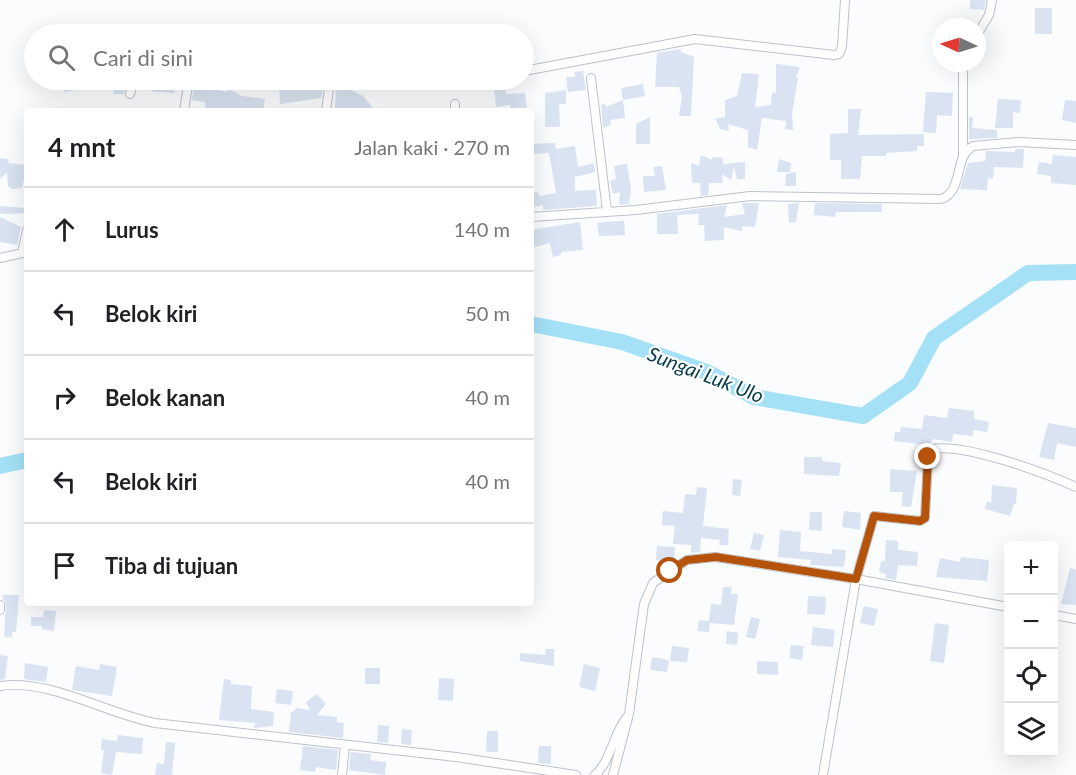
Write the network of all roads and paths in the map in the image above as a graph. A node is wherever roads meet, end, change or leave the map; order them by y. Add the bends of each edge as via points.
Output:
1 (844, 0) edge
2 (992, 0) edge
3 (986, 20) edge
4 (534, 69) edge
5 (963, 72) edge
6 (591, 78) dead end
7 (131, 90) edge
8 (187, 90) edge
9 (329, 90) edge
10 (130, 94) dead end
11 (184, 108) edge
12 (326, 108) edge
13 (1076, 145) edge
14 (963, 156) junction
15 (607, 211) junction
16 (534, 217) edge
17 (24, 252) edge
18 (0, 258) edge
19 (1076, 487) edge
20 (856, 579) junction
21 (1004, 606) edge
22 (1058, 616) edge
23 (1076, 619) edge
24 (0, 686) edge
25 (629, 714) junction
26 (345, 745) junction
27 (342, 775) edge
28 (576, 775) edge
29 (595, 775) edge
30 (613, 775) edge
31 (823, 775) edge

1 - 4 street via 839,54 695,39
2 - 3 street
5 - 14 street
6 - 15 street
7 - 10 street
8 - 11 street
9 - 12 street
13 - 14 street via 980,145 966,150
14 - 15 street via 952,191 941,199 750,196
15 - 16 street
17 - 18 street
19 - 20 street via 970,452 933,449 928,457 925,518 920,521 874,516
20 - 21 street
20 - 25 street via 716,557 687,560 653,583 645,604
20 - 31 street
22 - 23 street
24 - 26 street via 37,687 155,723
25 - 29 street
25 - 30 street
26 - 27 street
26 - 28 street

